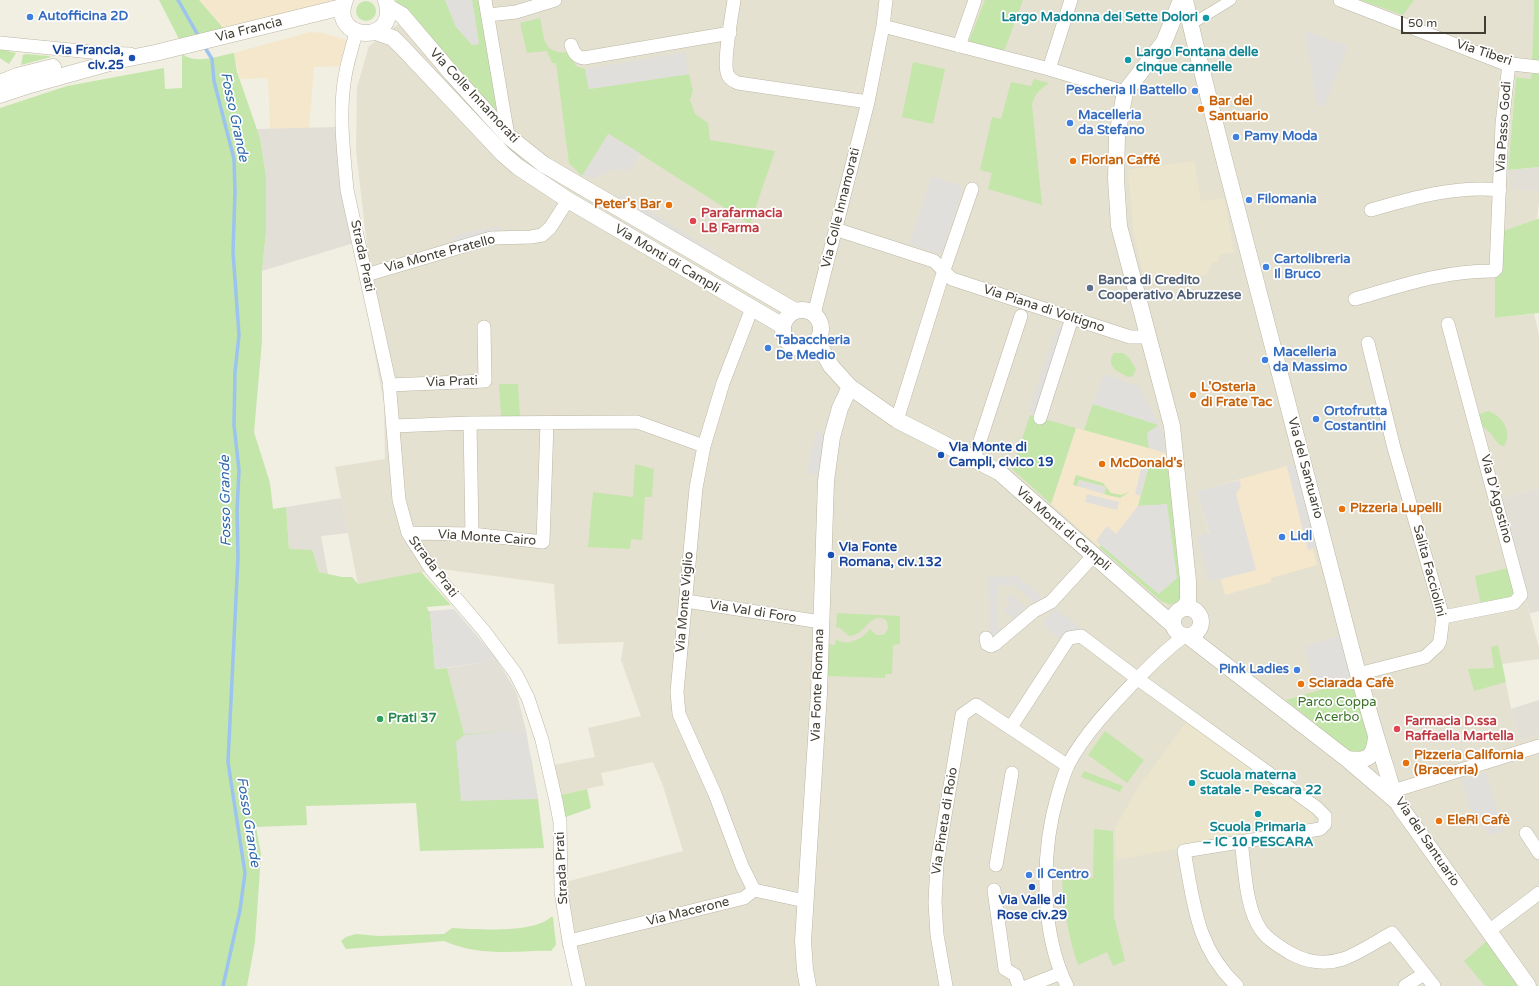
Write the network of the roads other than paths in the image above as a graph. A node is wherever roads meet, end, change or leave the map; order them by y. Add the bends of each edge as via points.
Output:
1 (485, 0) edge
2 (555, 0) edge
3 (734, 0) edge
4 (886, 0) edge
5 (975, 0) edge
6 (1071, 0) edge
7 (1181, 0) edge
8 (1185, 0) edge
9 (1231, 0) edge
10 (1340, 0) edge
11 (387, 3) edge
12 (343, 4) edge
13 (488, 15) junction
14 (883, 26) junction
15 (356, 32) junction
16 (376, 32) junction
17 (1192, 32) junction
18 (730, 33) junction
19 (1167, 38) junction
20 (0, 43) edge
21 (571, 45) dead end
22 (959, 46) junction
23 (155, 53) junction
24 (120, 60) junction
25 (1509, 64) junction
26 (1539, 67) edge
27 (1050, 69) junction
28 (3, 90) edge
29 (1125, 92) junction
30 (868, 102) junction
31 (508, 136) junction
32 (972, 189) dead end
33 (1500, 190) junction
34 (568, 200) junction
35 (1371, 210) dead end
36 (835, 229) junction
37 (944, 270) junction
38 (366, 275) junction
39 (1355, 299) dead end
40 (752, 308) junction
41 (795, 311) junction
42 (814, 314) junction
43 (1021, 316) dead end
44 (1072, 318) junction
45 (1448, 324) dead end
46 (783, 326) junction
47 (484, 327) dead end
48 (1149, 337) junction
49 (817, 341) junction
50 (1368, 343) dead end
51 (389, 385) junction
52 (850, 388) junction
53 (1040, 418) dead end
54 (897, 420) junction
55 (547, 423) junction
56 (470, 424) junction
57 (393, 426) junction
58 (704, 446) junction
59 (974, 459) junction
60 (408, 533) junction
61 (472, 534) junction
62 (1094, 555) junction
63 (686, 601) junction
64 (1443, 617) junction
65 (821, 622) junction
66 (1180, 624) junction
67 (986, 638) dead end
68 (1358, 674) junction
69 (1138, 679) junction
70 (1011, 727) junction
71 (1376, 737) junction
72 (1539, 746) edge
73 (1347, 759) junction
74 (1068, 766) junction
75 (1012, 773) dead end
76 (1394, 794) junction
77 (1526, 833) dead end
78 (1241, 841) junction
79 (1539, 853) edge
80 (996, 865) dead end
81 (754, 890) junction
82 (994, 890) dead end
83 (1539, 893) edge
84 (805, 901) junction
85 (1489, 932) junction
86 (569, 941) junction
87 (1061, 973) junction
88 (1424, 974) junction
89 (579, 986) edge
90 (808, 986) edge
91 (946, 986) edge
92 (1019, 986) edge
93 (1028, 986) edge
94 (1067, 986) edge
95 (1237, 986) edge
96 (1405, 986) edge
97 (1434, 986) edge
98 (1528, 986) edge

1 - 13 street
2 - 13 street via 516,12
3 - 18 street
4 - 14 street, Via Colle Innamorati
5 - 22 street
6 - 27 street
7 - 19 street
8 - 17 street
9 - 17 street
10 - 25 street, Via Tiberi
11 - 16 street via 386,21
11 - 31 street, Via Colle Innamorati via 402,15
12 - 15 street via 342,15 345,22
12 - 23 street, Via Francia
13 - 31 street
14 - 22 street
14 - 30 street, Via Colle Innamorati
15 - 16 street
15 - 38 street, Strada Prati via 344,82 343,136 347,190
16 - 34 street, Via Monti di Campli via 387,35 402,47 503,154
17 - 19 street via 1183,32
17 - 68 street, Via del Santuario
18 - 21 street via 584,58 575,55
18 - 30 street via 726,62 727,75 731,80
19 - 29 street
20 - 23 street, Via Francia via 101,53
22 - 27 street
23 - 24 street, Via Francia
24 - 28 street, Via Francia
24 - 28 street, Via Francia via 75,63 17,76
25 - 26 street, Via Tiberi
25 - 33 street, Via Passo Godi via 1502,124
27 - 29 street
29 - 48 street via 1117,136 1119,226
30 - 36 street, Via Colle Innamorati
31 - 41 street, Via Colle Innamorati via 543,164
32 - 37 street
33 - 35 street, Via Passo Godi via 1456,190
33 - 39 street, Via Passo Godi via 1497,264 1494,271 1435,277
34 - 38 street, Via Monte Pratello via 550,228 542,235 491,238
34 - 40 street, Via Monti di Campli
36 - 37 street, Via Piana di Voltigno via 934,262
36 - 42 street, Via Colle Innamorati
37 - 44 street, Via Piana di Voltigno via 952,280
37 - 54 street
38 - 51 street, Strada Prati
40 - 46 street, Via Monti di Campli
40 - 58 street, Via Monte Viglio via 723,383
41 - 42 street via 805,310
41 - 46 street via 787,317
42 - 49 street via 821,327
43 - 59 street
44 - 48 street, Via Piana di Voltigno via 1130,337
44 - 53 street
45 - 64 street, Via D'Agostino via 1521,595 1514,603
46 - 49 street via 787,340 796,347 807,347
47 - 51 street, Via Prati via 486,381
48 - 66 street via 1172,426 1188,581 1188,600
49 - 52 street, Via Monti di Campli via 831,366
50 - 64 street, Salita Facciolini via 1394,448
51 - 57 street, Strada Prati
52 - 54 street, Via Monti di Campli
52 - 65 street, Via Fonte Romana via 840,408 828,460
54 - 59 street, Via Monti di Campli
55 - 56 street
55 - 58 street via 637,422
55 - 61 street, Via Monte Cairo via 543,542
56 - 57 street
56 - 61 street
57 - 60 street, Strada Prati via 399,500
58 - 63 street, Via Monte Viglio via 696,488
59 - 62 street, Via Monti di Campli via 999,472
60 - 61 street, Via Monte Cairo
60 - 86 street, Strada Prati via 432,569 516,674 528,698 542,740 560,822 561,891
62 - 66 street, Via Monti di Campli via 1149,603
62 - 67 street via 1051,602 1034,611 995,644 987,644
63 - 65 street, Via Val di Foro
63 - 81 street, Via Monte Viglio via 677,692 679,714
64 - 68 street, Salita Facciolini via 1438,646 1425,658
65 - 84 street, Via Fonte Romana
66 - 69 street via 1163,652
66 - 73 street, Via Monti di Campli
68 - 71 street, Via del Santuario
69 - 70 street via 1081,636 1069,638
69 - 74 street via 1100,720
69 - 78 street via 1325,816 1325,824 1320,829
70 - 74 street, Via Pineta di Roio
70 - 91 street, Via Pineta di Roio via 976,705 962,715 937,863 937,935
71 - 73 street via 1374,751 1368,757 1362,760
71 - 76 street, Via del Santuario
72 - 76 street
73 - 76 street, Via Monti di Campli
74 - 87 street via 1050,827 1046,861 1050,927
75 - 80 street
76 - 85 street, Via del Santuario
77 - 79 street
78 - 88 street via 1251,909 1261,930 1272,941 1303,959 1328,962 1344,958 1392,933
78 - 95 street via 1184,851 1198,923 1205,943 1216,963
81 - 84 street
81 - 86 street, Via Macerone via 744,898
82 - 92 street via 1005,969 1015,975
83 - 85 street
84 - 90 street, Via Fonte Romana via 803,941
85 - 98 street, Via del Santuario
86 - 89 street, Strada Prati
87 - 93 street
87 - 94 street
88 - 96 street
88 - 97 street

